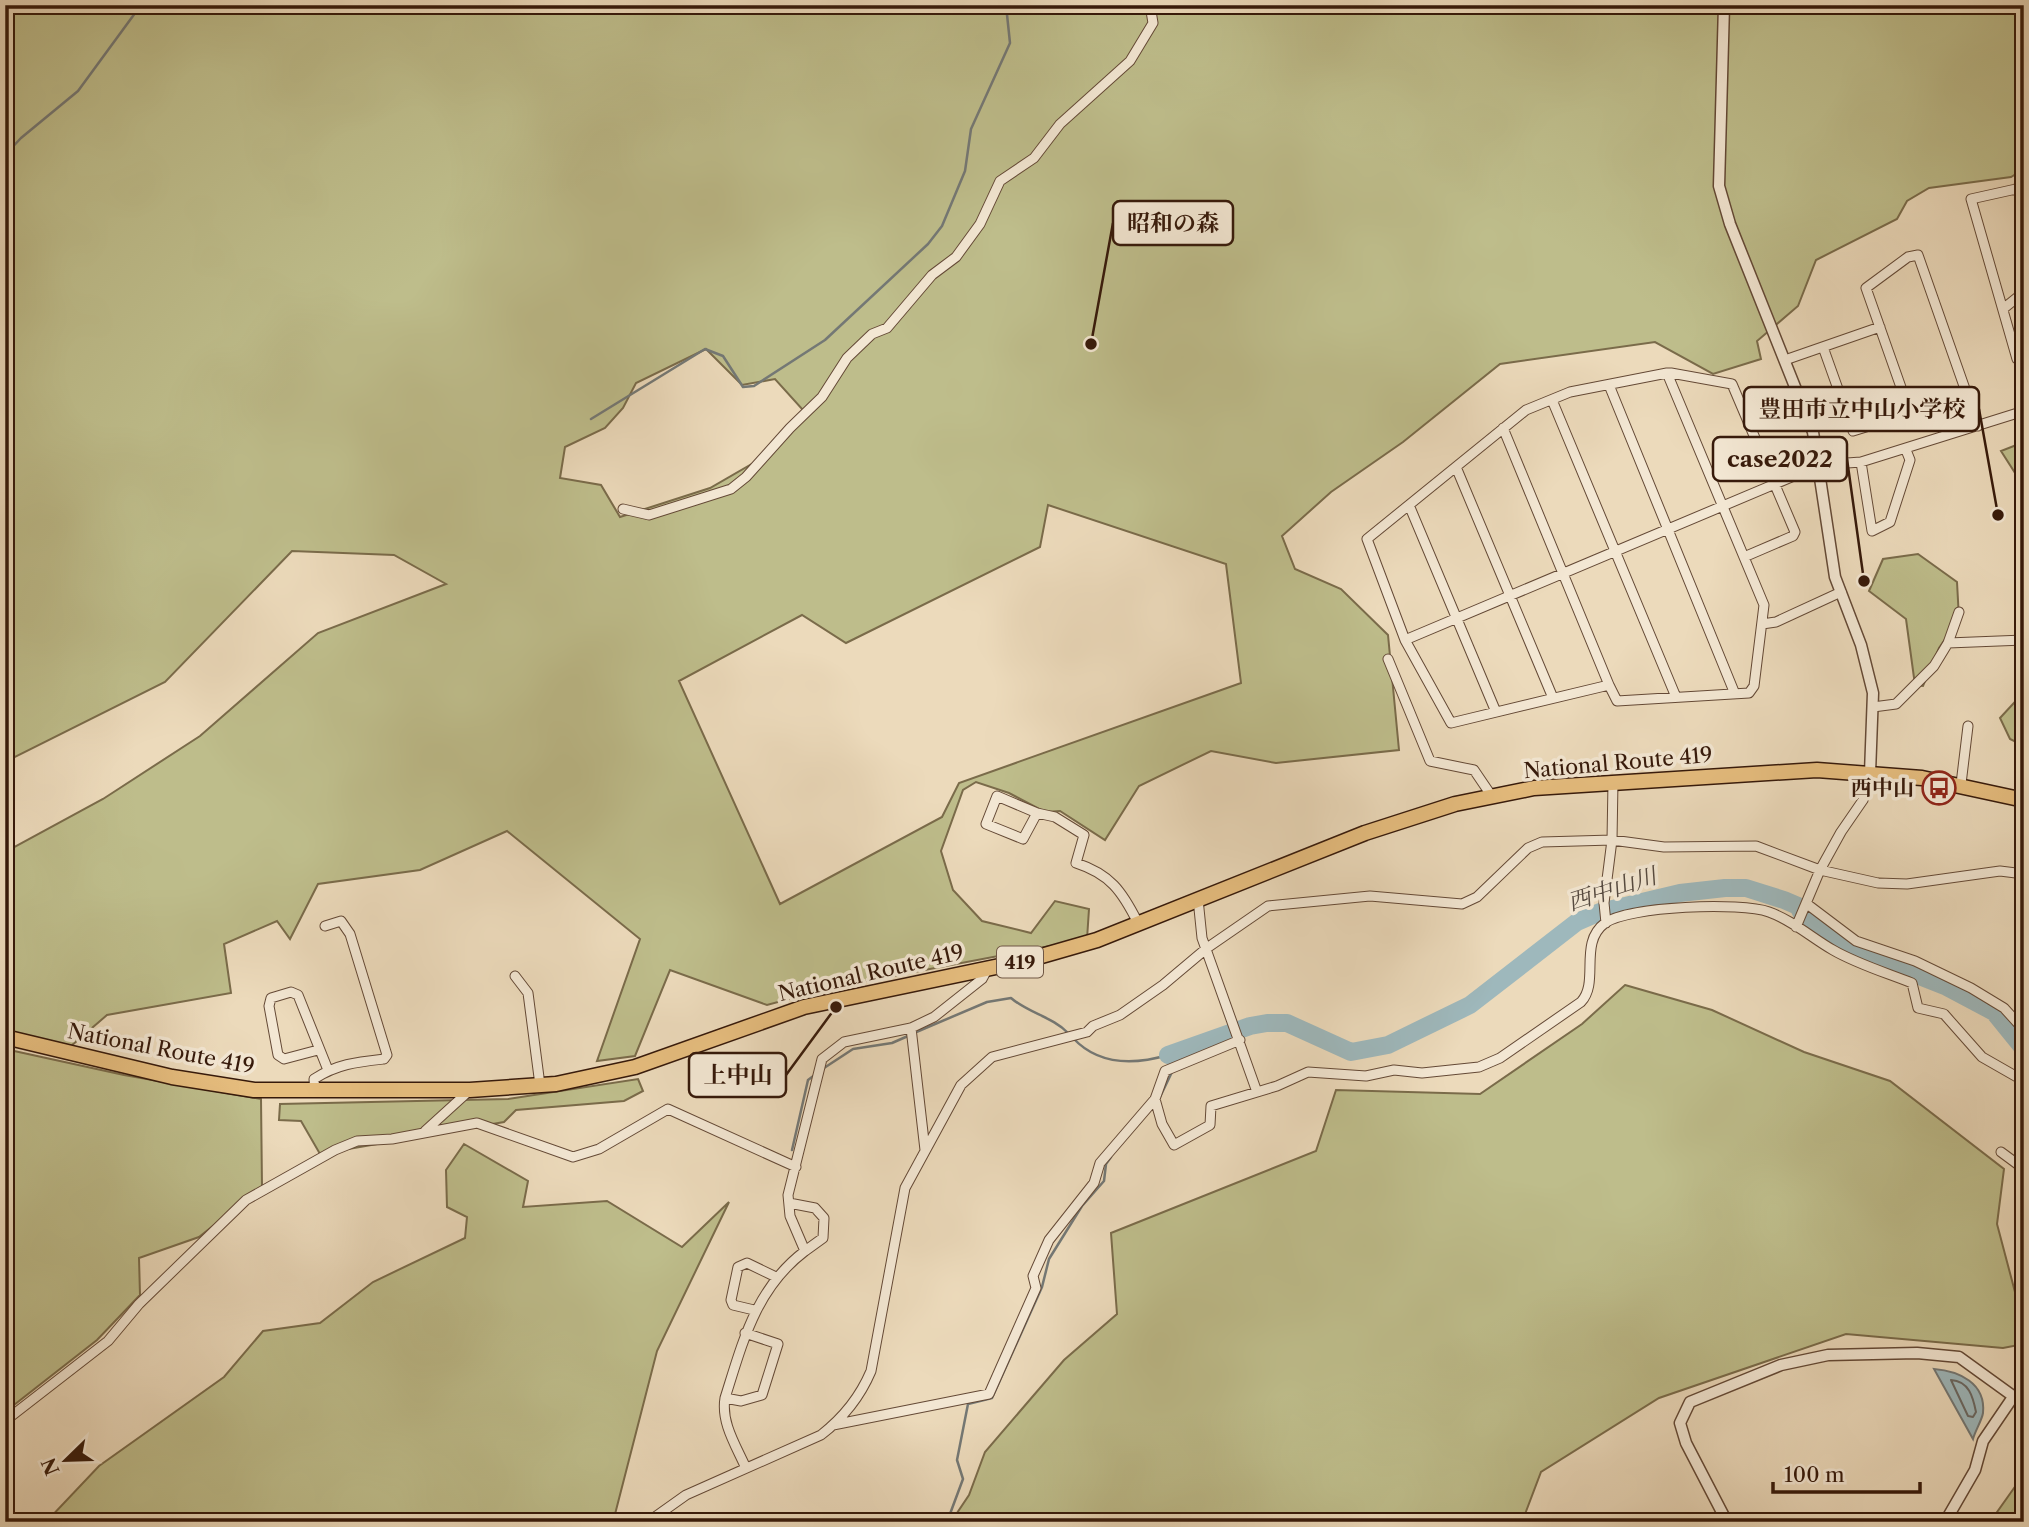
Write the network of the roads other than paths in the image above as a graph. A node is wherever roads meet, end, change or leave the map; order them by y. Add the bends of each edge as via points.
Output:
1 (1150, 5) edge
2 (1724, 5) edge
3 (2020, 186) edge
4 (2024, 199) edge
5 (2024, 292) edge
6 (2003, 309) junction
7 (1880, 327) junction
8 (1823, 347) junction
9 (2024, 354) edge
10 (1785, 360) junction
11 (1667, 373) junction
12 (1609, 385) junction
13 (1552, 400) junction
14 (2024, 411) edge
15 (1978, 426) junction
16 (1503, 428) junction
17 (1906, 450) junction
18 (1861, 462) junction
19 (1820, 465) junction
20 (1456, 467) junction
21 (1775, 483) junction
22 (1409, 505) junction
23 (1721, 506) junction
24 (623, 509) dead end
25 (1670, 528) junction
26 (1615, 551) junction
27 (1744, 557) junction
28 (1565, 572) junction
29 (1841, 592) junction
30 (1511, 595) junction
31 (1959, 612) dead end
32 (1457, 618) junction
33 (1762, 624) junction
34 (1405, 640) junction
35 (2024, 640) edge
36 (1948, 643) junction
37 (1388, 659) dead end
38 (1609, 685) junction
39 (1735, 694) junction
40 (1676, 697) junction
41 (1553, 698) junction
42 (1873, 707) junction
43 (1496, 712) junction
44 (1968, 726) dead end
45 (1870, 773) junction
46 (1613, 782) junction
47 (1961, 784) junction
48 (1493, 798) junction
49 (2024, 800) edge
50 (1037, 813) junction
51 (1612, 840) junction
52 (1820, 870) junction
53 (2024, 874) edge
54 (1198, 899) junction
55 (1805, 906) junction
56 (1606, 920) junction
57 (1138, 923) junction
58 (325, 926) dead end
59 (1796, 927) junction
60 (1207, 948) junction
61 (988, 968) junction
62 (515, 976) dead end
63 (911, 1028) junction
64 (2024, 1030) edge
65 (5, 1037) edge
66 (1239, 1039) junction
67 (318, 1050) junction
68 (328, 1070) junction
69 (2024, 1081) edge
70 (540, 1085) junction
71 (470, 1090) junction
72 (315, 1092) junction
73 (1257, 1092) junction
74 (1154, 1099) junction
75 (424, 1132) junction
76 (925, 1151) junction
77 (2001, 1152) dead end
78 (796, 1167) junction
79 (2024, 1169) edge
80 (789, 1203) junction
81 (805, 1251) junction
82 (776, 1277) junction
83 (754, 1310) junction
84 (746, 1333) junction
85 (2013, 1397) junction
86 (725, 1398) junction
87 (2024, 1404) edge
88 (5, 1421) edge
89 (833, 1425) junction
90 (745, 1466) junction
91 (648, 1522) edge
92 (1727, 1522) edge
93 (1945, 1522) edge

1 - 24 street via 1153,23 1130,61 1060,124 1034,158 1000,181 980,224 956,257 932,275 887,328 872,334 847,358 822,397 746,477 732,489 649,515
2 - 10 street via 1719,186
3 - 4 street
3 - 6 street via 1971,199
5 - 6 street
6 - 9 street via 2017,359
7 - 8 street
7 - 8 street via 1909,410 1905,415 1853,431
7 - 15 street via 1866,288 1908,257 1918,255
8 - 10 street
10 - 19 street via 1813,432
11 - 12 street
11 - 21 street via 1732,384
11 - 23 street
12 - 13 street
12 - 25 street
13 - 16 street via 1526,410
13 - 26 street
14 - 15 street
15 - 17 street
16 - 20 street
16 - 28 street
17 - 18 street
17 - 18 street via 1910,460 1891,522 1872,531
18 - 19 street
19 - 21 street
19 - 29 street
20 - 22 street
20 - 30 street
21 - 23 street
21 - 27 street via 1795,532
22 - 32 street
22 - 34 street via 1367,539
23 - 25 street
23 - 27 street
25 - 26 street
25 - 39 street
26 - 28 street
26 - 40 street
27 - 33 street via 1764,605
28 - 30 street
28 - 38 street
29 - 33 street
29 - 42 street via 1861,645
30 - 32 street
30 - 41 street
31 - 36 street
32 - 34 street
32 - 43 street
33 - 39 street via 1754,686 1749,693
34 - 43 street via 1451,723
35 - 36 street
36 - 42 street via 1934,666 1896,704
37 - 48 street via 1430,761 1474,770
38 - 40 street via 1617,701
38 - 41 street
39 - 40 street
41 - 43 street
42 - 45 street
44 - 47 street
45 - 46 highway, National Route 419 / 419 via 1817,770
45 - 47 highway, National Route 419 / 419
45 - 52 street via 1863,800
46 - 48 highway, National Route 419 / 419 via 1534,788
46 - 51 street
47 - 49 highway, National Route 419 / 419
48 - 54 highway, National Route 419 / 419 via 1455,804 1365,834
50 - 50 street via 1023,839 986,824 998,796
50 - 57 street via 1055,817 1084,835 1076,863 1101,871
51 - 52 street via 1664,847 1756,846
51 - 56 street
51 - 60 street via 1542,842 1528,848 1477,897 1462,904 1370,896 1268,906
52 - 53 street via 1860,881 1907,884 2000,871
52 - 55 street
54 - 57 highway, National Route 419 / 419
54 - 60 street
55 - 59 street
55 - 64 street via 1856,941 1915,961 1993,1001
56 - 59 street via 1640,910 1726,907 1767,911
56 - 73 street via 1590,948 1587,996 1500,1058 1462,1071 1394,1070 1366,1076 1308,1072
57 - 61 highway, National Route 419 / 419 via 1097,940
58 - 68 street via 341,920 350,934 387,1055
59 - 69 street via 1836,952 1913,983 1918,1008 1944,1014 1982,1057
60 - 66 street
60 - 76 street via 1163,985 1087,1032 985,1061 961,1085
61 - 63 street via 956,1003
61 - 70 highway, National Route 419 / 419 via 804,1007 635,1067
62 - 70 street via 528,993
63 - 76 street
63 - 78 street via 844,1042 822,1059
65 - 72 highway, National Route 419 / 419 via 172,1077 254,1090
66 - 73 street
66 - 74 street via 1165,1071
67 - 67 street via 298,995 291,992 271,998 278,1055 284,1059
67 - 68 street
68 - 72 street via 314,1079
70 - 71 highway, National Route 419 / 419
71 - 72 highway, National Route 419 / 419
71 - 75 street
73 - 74 street via 1211,1106 1210,1125 1174,1145
74 - 89 street via 1100,1163 1094,1183 1049,1240 1033,1276 1036,1288 989,1394
75 - 78 street via 477,1123 573,1157 599,1149 668,1109
75 - 88 street via 357,1141 300,1167 246,1200 139,1304 108,1341
76 - 89 street via 905,1188 872,1371 863,1391
77 - 79 street
78 - 80 street
80 - 81 street
80 - 81 street via 815,1208 824,1218 823,1238
81 - 82 street
82 - 83 street
82 - 83 street via 747,1263 738,1267 731,1300 733,1305
83 - 84 street
84 - 86 street
84 - 86 street via 778,1344 762,1395 741,1401
85 - 87 street
85 - 92 street via 1959,1357 1847,1353 1781,1365 1690,1402 1681,1416 1680,1430
85 - 93 street via 1983,1441 1975,1470
86 - 90 street via 727,1425
89 - 90 street via 821,1435
90 - 91 street via 686,1495

